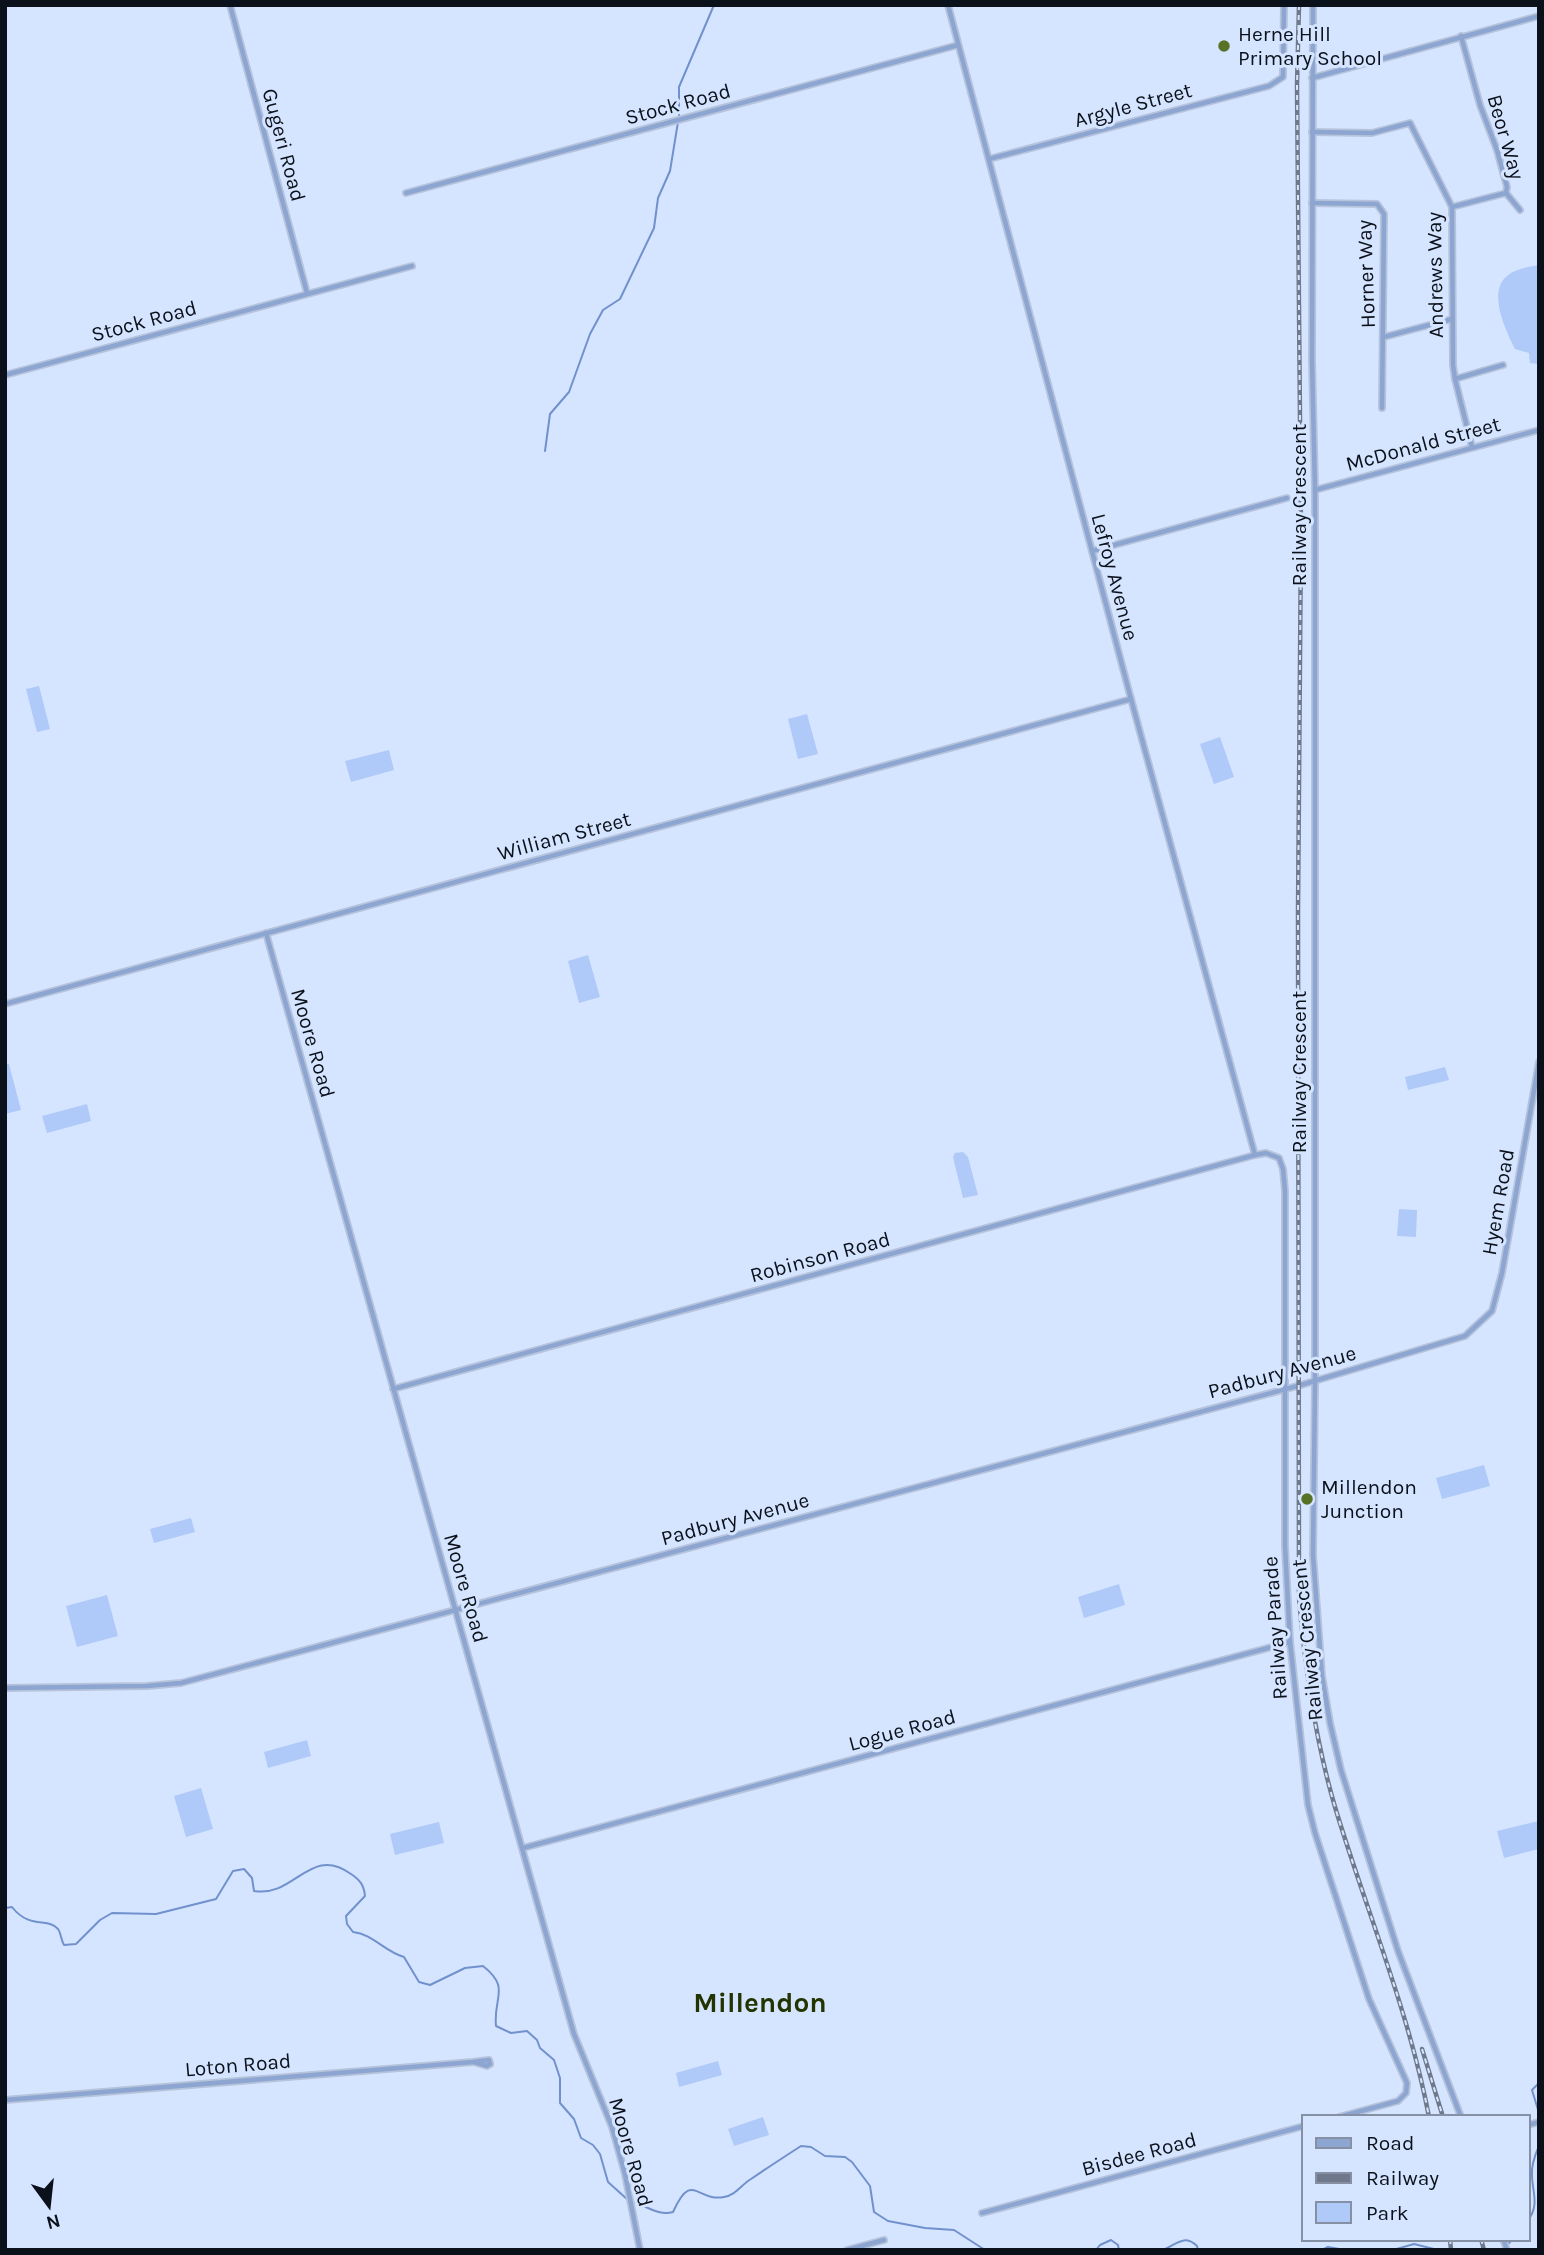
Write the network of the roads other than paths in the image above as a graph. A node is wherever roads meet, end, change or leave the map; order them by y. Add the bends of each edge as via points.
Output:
1 (230, 5) edge
2 (948, 5) edge
3 (1284, 5) edge
4 (1312, 5) edge
5 (1539, 16) edge
6 (1461, 36) junction
7 (958, 45) junction
8 (1312, 78) junction
9 (1312, 132) junction
10 (989, 159) junction
11 (406, 193) dead end
12 (1506, 193) junction
13 (1312, 203) junction
14 (1452, 207) junction
15 (1520, 210) dead end
16 (412, 266) dead end
17 (307, 293) junction
18 (1452, 320) junction
19 (1384, 337) junction
20 (1503, 365) dead end
21 (5, 375) edge
22 (1455, 379) junction
23 (1382, 408) dead end
24 (1539, 430) edge
25 (1472, 447) junction
26 (1315, 490) junction
27 (1287, 498) dead end
28 (1092, 551) junction
29 (1131, 698) junction
30 (266, 933) junction
31 (5, 1004) edge
32 (1539, 1062) edge
33 (1255, 1155) junction
34 (1465, 1336) joint
35 (1315, 1381) junction
36 (1286, 1388) junction
37 (393, 1389) junction
38 (455, 1609) junction
39 (1290, 1642) junction
40 (5, 1688) edge
41 (523, 1848) junction
42 (473, 2062) dead end
43 (5, 2100) edge
44 (1346, 2115) edge
45 (1460, 2115) edge
46 (1302, 2127) edge
47 (982, 2213) dead end
48 (884, 2240) dead end
49 (640, 2250) edge
50 (847, 2250) edge

1 - 17 street, Gugeri Road
2 - 7 street, Lefroy Avenue
3 - 10 street, Argyle Street via 1283,77 1269,86
4 - 8 street, Railway Crescent
5 - 6 street
6 - 8 street
6 - 12 street, Beor Way
7 - 10 street, Lefroy Avenue
7 - 11 street, Stock Road
8 - 9 street, Railway Crescent
9 - 13 street, Railway Crescent
9 - 14 street, Andrews Way via 1372,133 1410,123
10 - 28 street, Lefroy Avenue
12 - 14 street, Beor Way
12 - 15 street
13 - 19 street, Horner Way via 1377,204 1384,214
13 - 26 street, Railway Crescent
14 - 18 street, Andrews Way
16 - 17 street, Stock Road
17 - 21 street, Stock Road
18 - 19 street
18 - 22 street, Andrews Way
19 - 23 street, Horner Way
20 - 22 street
22 - 25 street, Andrews Way
24 - 25 street, McDonald Street
25 - 26 street, McDonald Street
26 - 35 street, Railway Crescent
27 - 28 street
28 - 29 street, Lefroy Avenue
29 - 30 street, William Street
29 - 33 street, Lefroy Avenue
30 - 31 street, William Street
30 - 37 street, Moore Road
32 - 34 street, Hyem Road via 1492,1311
33 - 36 street, Railway Parade via 1279,1158 1283,1169
33 - 37 street, Robinson Road
34 - 35 street, Padbury Avenue
35 - 36 street, Padbury Avenue
35 - 45 street, Railway Crescent via 1313,1555 1330,1723 1398,1951
36 - 38 street, Padbury Avenue
36 - 39 street, Railway Parade
37 - 38 street, Moore Road
38 - 40 street, Padbury Avenue via 181,1683
38 - 41 street, Moore Road
39 - 41 street, Logue Road
39 - 44 street, Railway Parade via 1310,1814 1369,1999 1407,2083 1406,2093 1398,2101
41 - 49 street, Moore Road via 573,2034 611,2127
42 - 43 street, Loton Road
46 - 47 street, Bisdee Road
48 - 50 street

